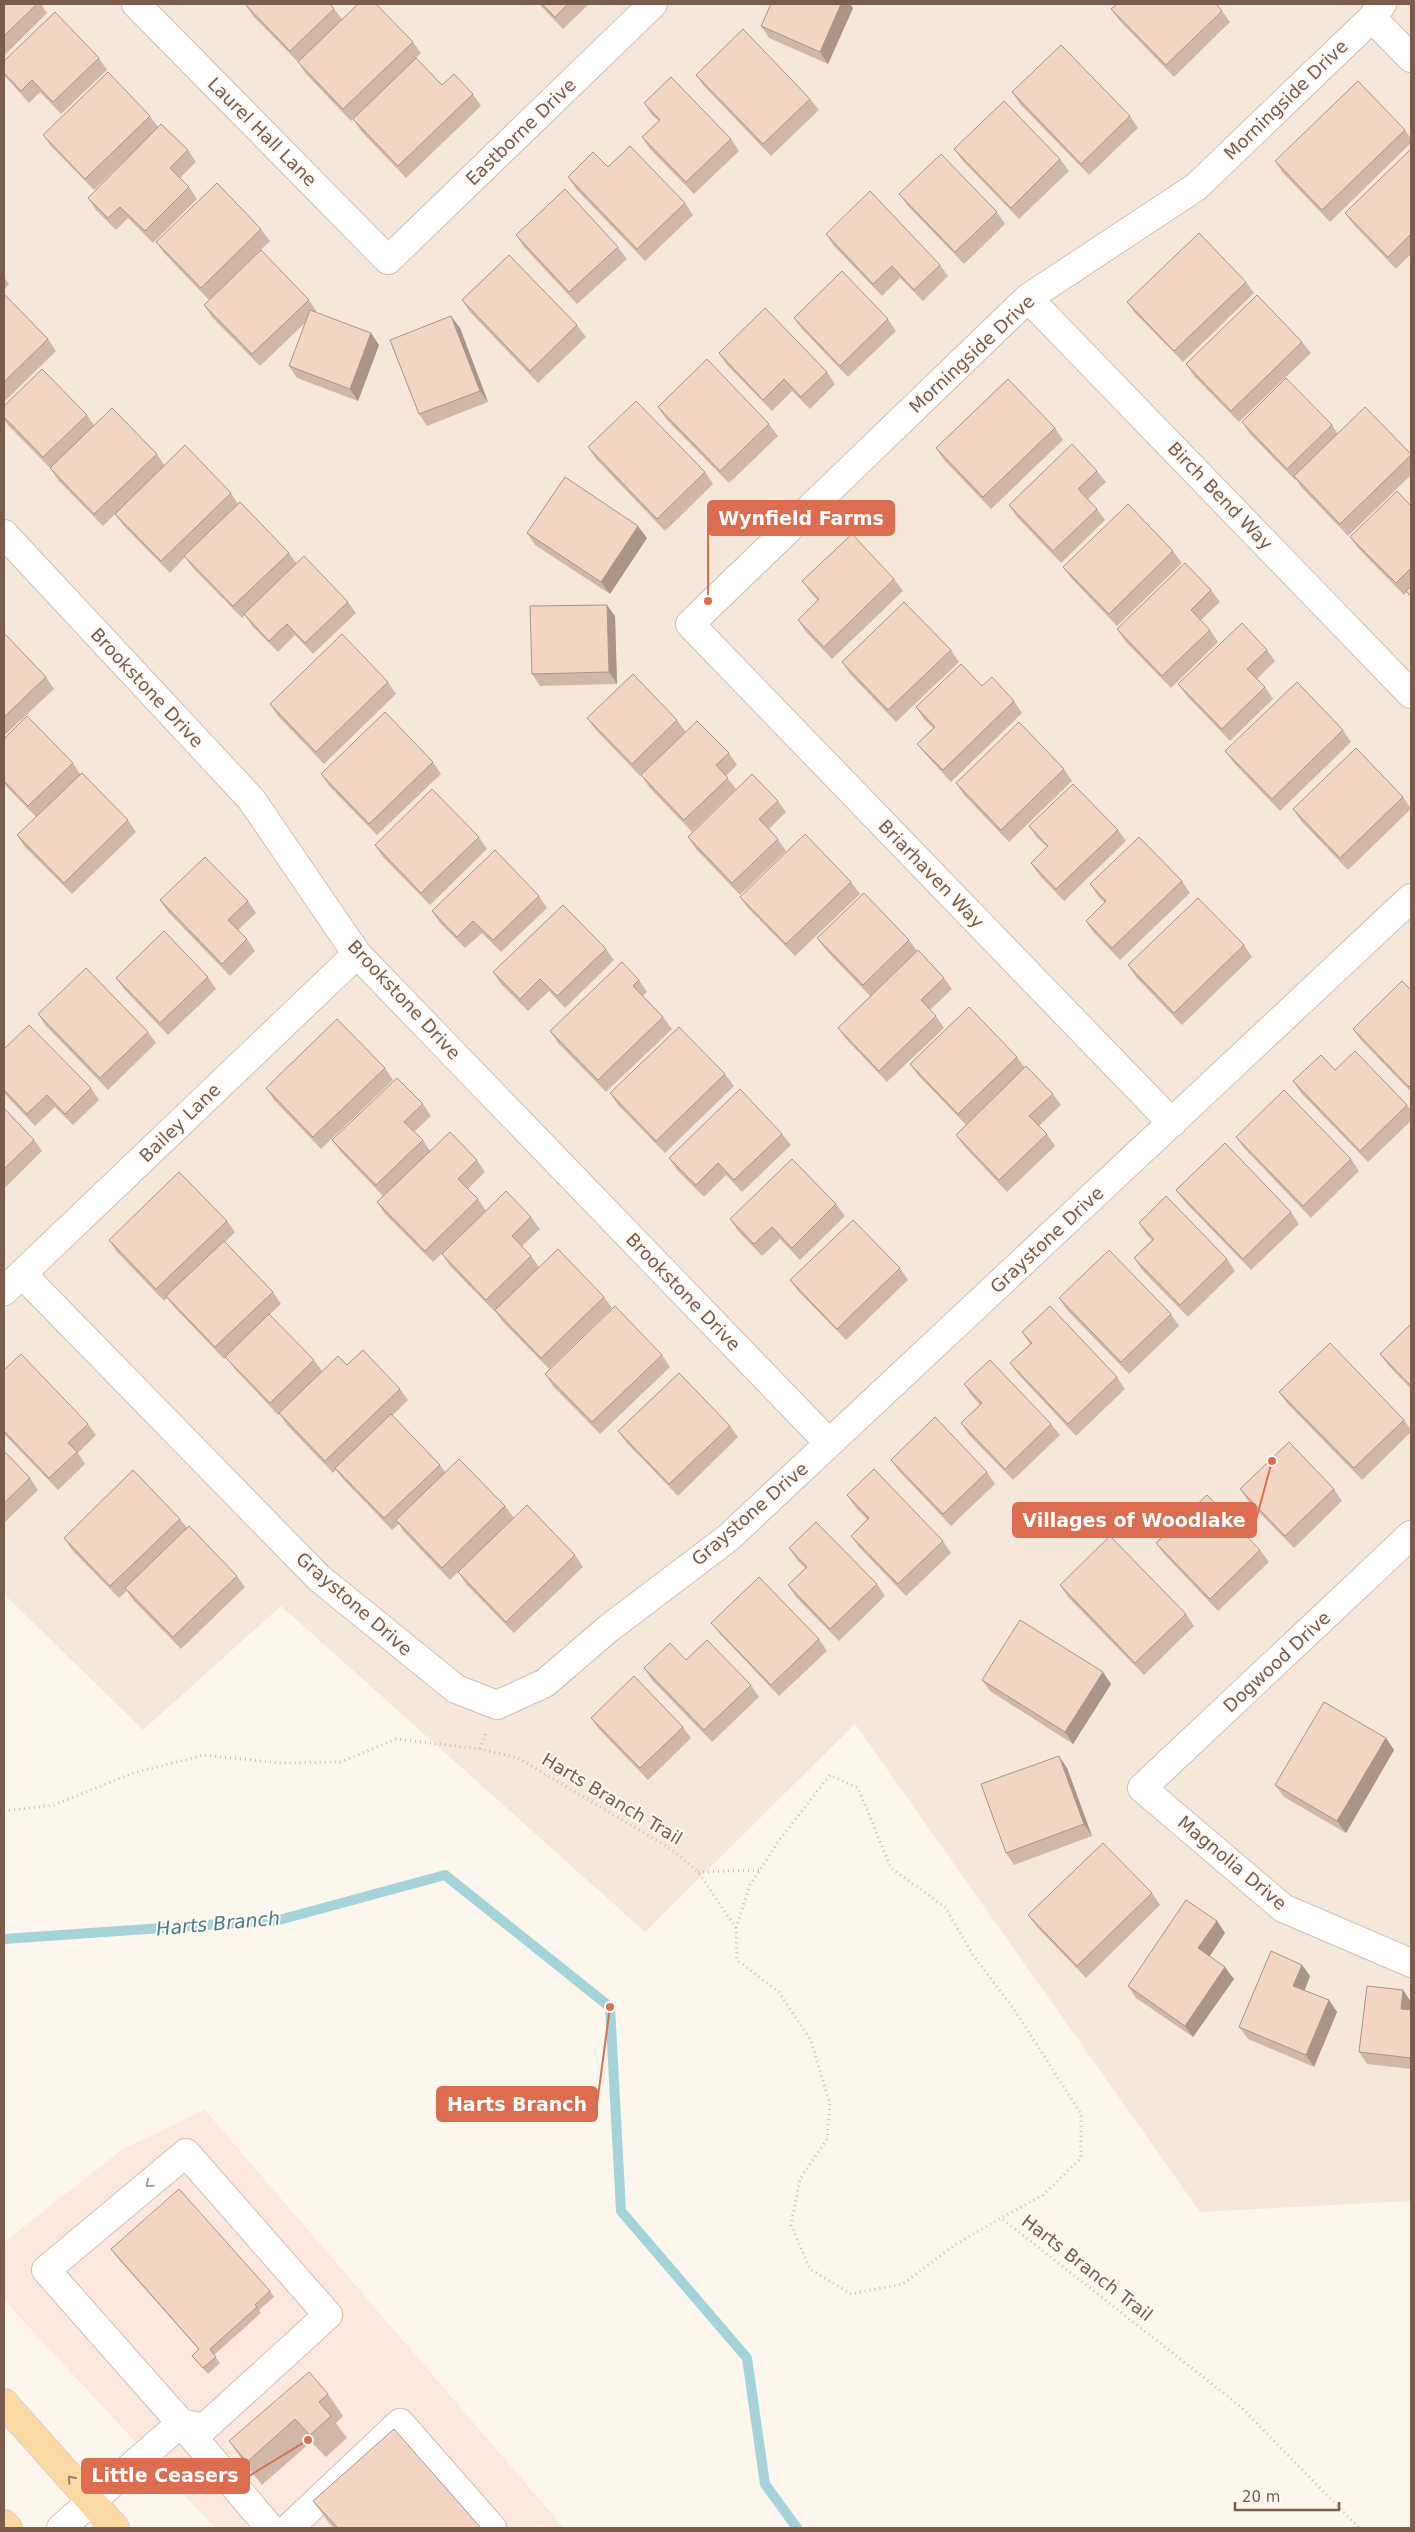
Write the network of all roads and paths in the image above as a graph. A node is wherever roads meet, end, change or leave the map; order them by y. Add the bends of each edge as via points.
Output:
1 (136, 4) edge
2 (653, 4) edge
3 (1377, 11) edge
4 (1411, 58) edge
5 (388, 260) joint
6 (1028, 298) junction
7 (4, 534) edge
8 (690, 624) joint
9 (1411, 694) edge
10 (1411, 898) edge
11 (357, 954) junction
12 (1172, 1123) junction
13 (13, 1283) edge
14 (829, 1443) junction
15 (1411, 1535) edge
16 (1142, 1788) joint
17 (4, 1811) edge
18 (760, 1870) junction
19 (698, 1872) junction
20 (736, 1928) junction
21 (1411, 1963) edge
22 (1001, 2218) junction
23 (4, 2403) edge
24 (181, 2423) junction
25 (91, 2502) junction
26 (4, 2524) edge
27 (8, 2528) edge
28 (61, 2528) edge
29 (115, 2528) edge
30 (270, 2528) edge
31 (289, 2528) edge
32 (492, 2528) edge
33 (1359, 2528) edge

1 - 5 street, Laurel Hall Lane
2 - 5 street, Eastborne Drive
3 - 4 street
3 - 6 street, Morningside Drive via 1196,187
6 - 8 street, Morningside Drive
6 - 9 street, Birch Bend Way
7 - 11 street, Brookstone Drive via 251,799
8 - 12 street, Briarhaven Way
10 - 12 street, Graystone Drive
11 - 13 street, Bailey Lane
11 - 14 street, Brookstone Drive
12 - 14 street, Graystone Drive
13 - 14 street, Graystone Drive via 319,1578 456,1689 497,1705 546,1683 609,1628 728,1538
15 - 16 street, Dogwood Drive
16 - 21 street, Magnolia Drive via 1283,1908
17 - 19 path, Harts Branch Trail via 54,1805 133,1773 204,1755 281,1763 341,1762 396,1739 480,1749 518,1758 671,1849
18 - 19 path
18 - 20 path via 750,1885
18 - 22 path via 830,1775 858,1788 892,1868 945,1907 973,1955 1016,2012 1081,2114 1081,2158 1043,2195
19 - 20 path, Harts Branch Trail
20 - 22 path, Harts Branch Trail via 737,1960 779,1992 811,2041 830,2104 827,2139 800,2179 792,2225 810,2269 851,2294 903,2284 956,2244
22 - 33 path, Harts Branch Trail via 1240,2406
25 -> 23 main road
24 -> 24 street via 204,2428 328,2315 186,2152 46,2270
24 - 25 street
24 - 30 street
25 - 28 street
25 - 29 main road
26 - 27 main road
31 - 32 street via 400,2423

